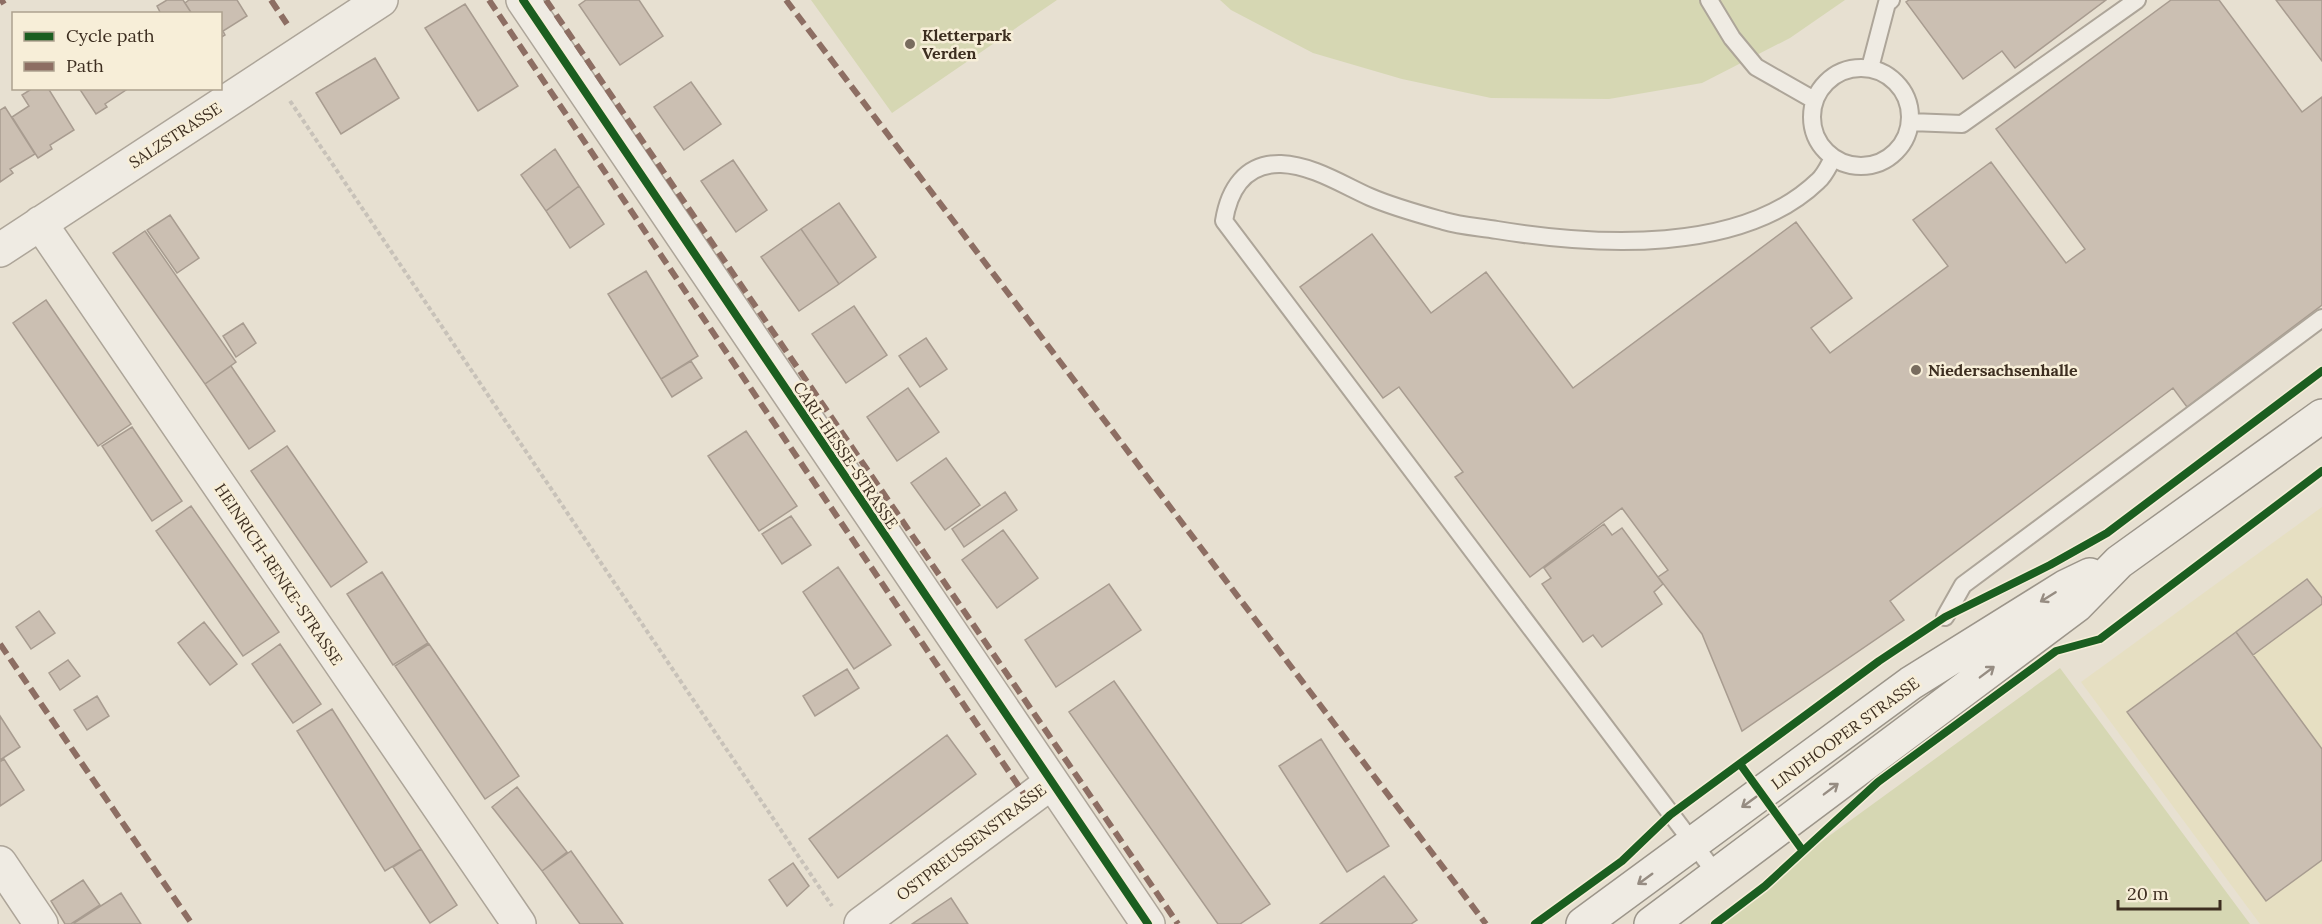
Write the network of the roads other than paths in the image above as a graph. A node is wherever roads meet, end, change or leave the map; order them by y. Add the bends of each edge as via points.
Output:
1 (381, 0) edge
2 (523, 0) edge
3 (1709, 0) edge
4 (1891, 0) edge
5 (2137, 0) edge
6 (1870, 68) junction
7 (1814, 100) junction
8 (1910, 122) junction
9 (1833, 158) junction
10 (40, 222) junction
11 (0, 250) edge
12 (2322, 318) edge
13 (2322, 416) edge
14 (2119, 562) junction
15 (1945, 617) dead end
16 (1052, 782) junction
17 (1692, 844) junction
18 (0, 863) edge
19 (1717, 876) junction
20 (849, 919) edge
21 (41, 924) edge
22 (519, 924) edge
23 (1148, 924) edge
24 (1583, 924) edge
25 (1650, 924) edge

1 - 10 street, SALZSTRASSE
2 - 16 street, CARL-HESSE-STRASSE
3 - 7 lane via 1756,67
4 - 6 lane
5 - 8 lane via 1962,124
6 - 7 lane via 1847,69 1827,81
6 - 8 lane via 1887,75 1900,87 1909,104
7 - 9 lane via 1814,133
8 - 9 lane via 1896,152 1882,162 1849,165
9 - 17 lane via 1820,180 1781,206 1713,233 1667,240 1533,236 1445,221 1373,198 1311,171 1281,164 1255,169 1238,181 1227,204 1224,221
10 - 11 street, SALZSTRASSE
10 - 22 street, HEINRICH-RENKE-STRASSE
12 - 15 lane via 1963,585
13 - 14 street, LINDHOOPER STRASSE
14 -> 17 street, LINDHOOPER STRASSE via 2065,586 1911,683
19 -> 14 street, LINDHOOPER STRASSE via 2077,605
16 - 20 street, OSTPREUSSENSTRASSE
16 - 23 street, CARL-HESSE-STRASSE
17 - 19 lane
17 -> 24 street, LINDHOOPER STRASSE
18 - 21 street
19 - 25 street, LINDHOOPER STRASSE

